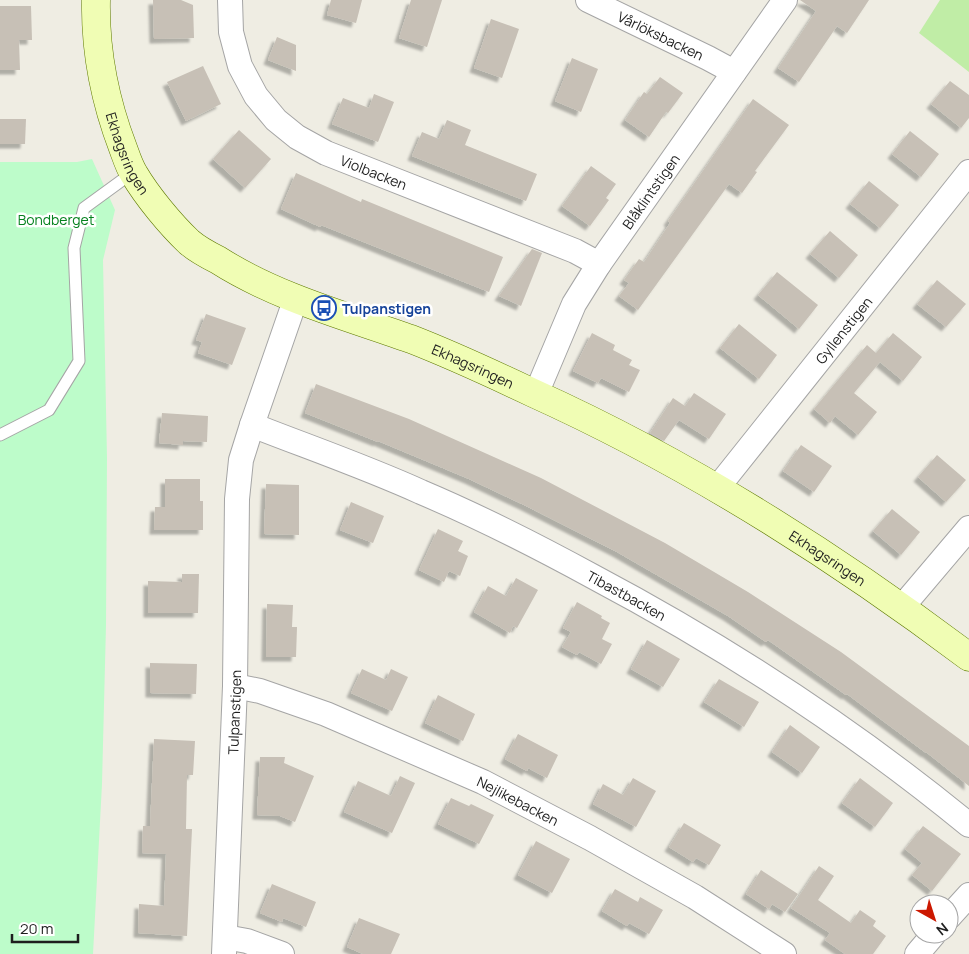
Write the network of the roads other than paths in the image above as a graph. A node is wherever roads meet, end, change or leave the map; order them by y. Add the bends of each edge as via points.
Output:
1 (96, 0) edge
2 (230, 0) edge
3 (588, 0) edge
4 (785, 0) edge
5 (734, 72) junction
6 (132, 172) junction
7 (969, 172) edge
8 (599, 264) junction
9 (296, 298) junction
10 (536, 394) junction
11 (252, 425) junction
12 (0, 435) edge
13 (718, 488) junction
14 (969, 528) edge
15 (902, 607) junction
16 (969, 657) edge
17 (235, 686) junction
18 (969, 824) edge
19 (969, 895) edge
20 (959, 906) edge
21 (926, 944) edge
22 (225, 946) edge
23 (282, 954) edge
24 (784, 954) edge
25 (917, 954) edge

1 - 6 street, Ekhagsringen via 101,66 113,124
2 - 8 street, Violbacken via 230,32 240,66 256,96 276,120 297,137 326,153 575,251
3 - 5 street, Vårlöksbacken
4 - 5 street, Blåklintstigen
5 - 8 street, Blåklintstigen
6 - 9 street, Ekhagsringen via 154,203 190,243 240,275
6 - 12 lane via 84,208 74,248 79,361 49,410
7 - 13 street, Gyllenstigen
8 - 10 street, Blåklintstigen via 574,304
9 - 10 street, Ekhagsringen via 415,341
9 - 11 street, Tulpanstigen
10 - 13 street, Ekhagsringen
11 - 17 street, Tulpanstigen via 241,460 237,499
11 - 18 street, Tibastbacken via 422,492 537,546 648,606 736,657 843,728
13 - 15 street, Ekhagsringen
14 - 15 street
15 - 16 street, Ekhagsringen
17 - 22 street, Tulpanstigen
17 - 24 street, Nejlikebacken via 260,691 326,714 483,782 695,897
19 - 20 street
21 - 25 street
22 - 23 street via 248,941

